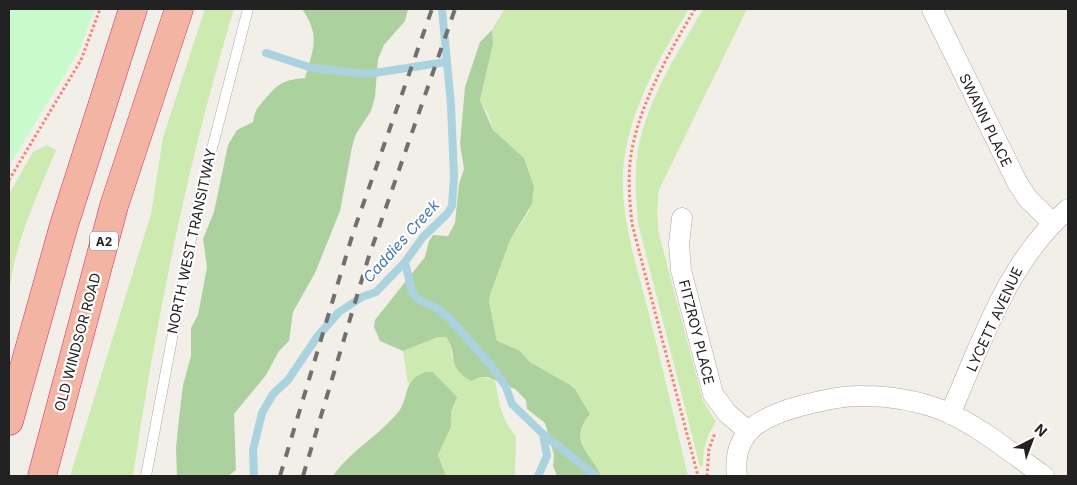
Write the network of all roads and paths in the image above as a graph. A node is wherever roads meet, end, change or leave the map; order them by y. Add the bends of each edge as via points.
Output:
1 (100, 9) edge
2 (133, 9) edge
3 (179, 9) edge
4 (248, 9) edge
5 (932, 9) edge
6 (9, 180) edge
7 (1068, 209) edge
8 (682, 218) dead end
9 (1053, 223) junction
10 (727, 413) junction
11 (950, 414) junction
12 (9, 421) edge
13 (749, 432) junction
14 (146, 472) edge
15 (42, 476) edge
16 (707, 476) edge
17 (737, 476) edge
18 (1044, 476) edge

1 - 6 path via 82,60
2 - 12 highway via 64,225
3 - 15 highway, OLD WINDSOR ROAD / A2 via 112,215
4 - 14 lane, NORTH WEST TRANSITWAY via 207,161
5 - 9 street, SWANN PLACE via 1017,182 1028,199
7 - 9 street, LYCETT AVENUE
8 - 10 street, FITZROY PLACE via 681,270 713,394
9 - 11 street, LYCETT AVENUE via 1032,245 1017,268
10 - 13 street, FITZROY PLACE
10 - 16 path via 712,438
11 - 13 street via 890,397 839,397 773,414
11 - 18 street via 988,436
13 - 17 street via 738,455

